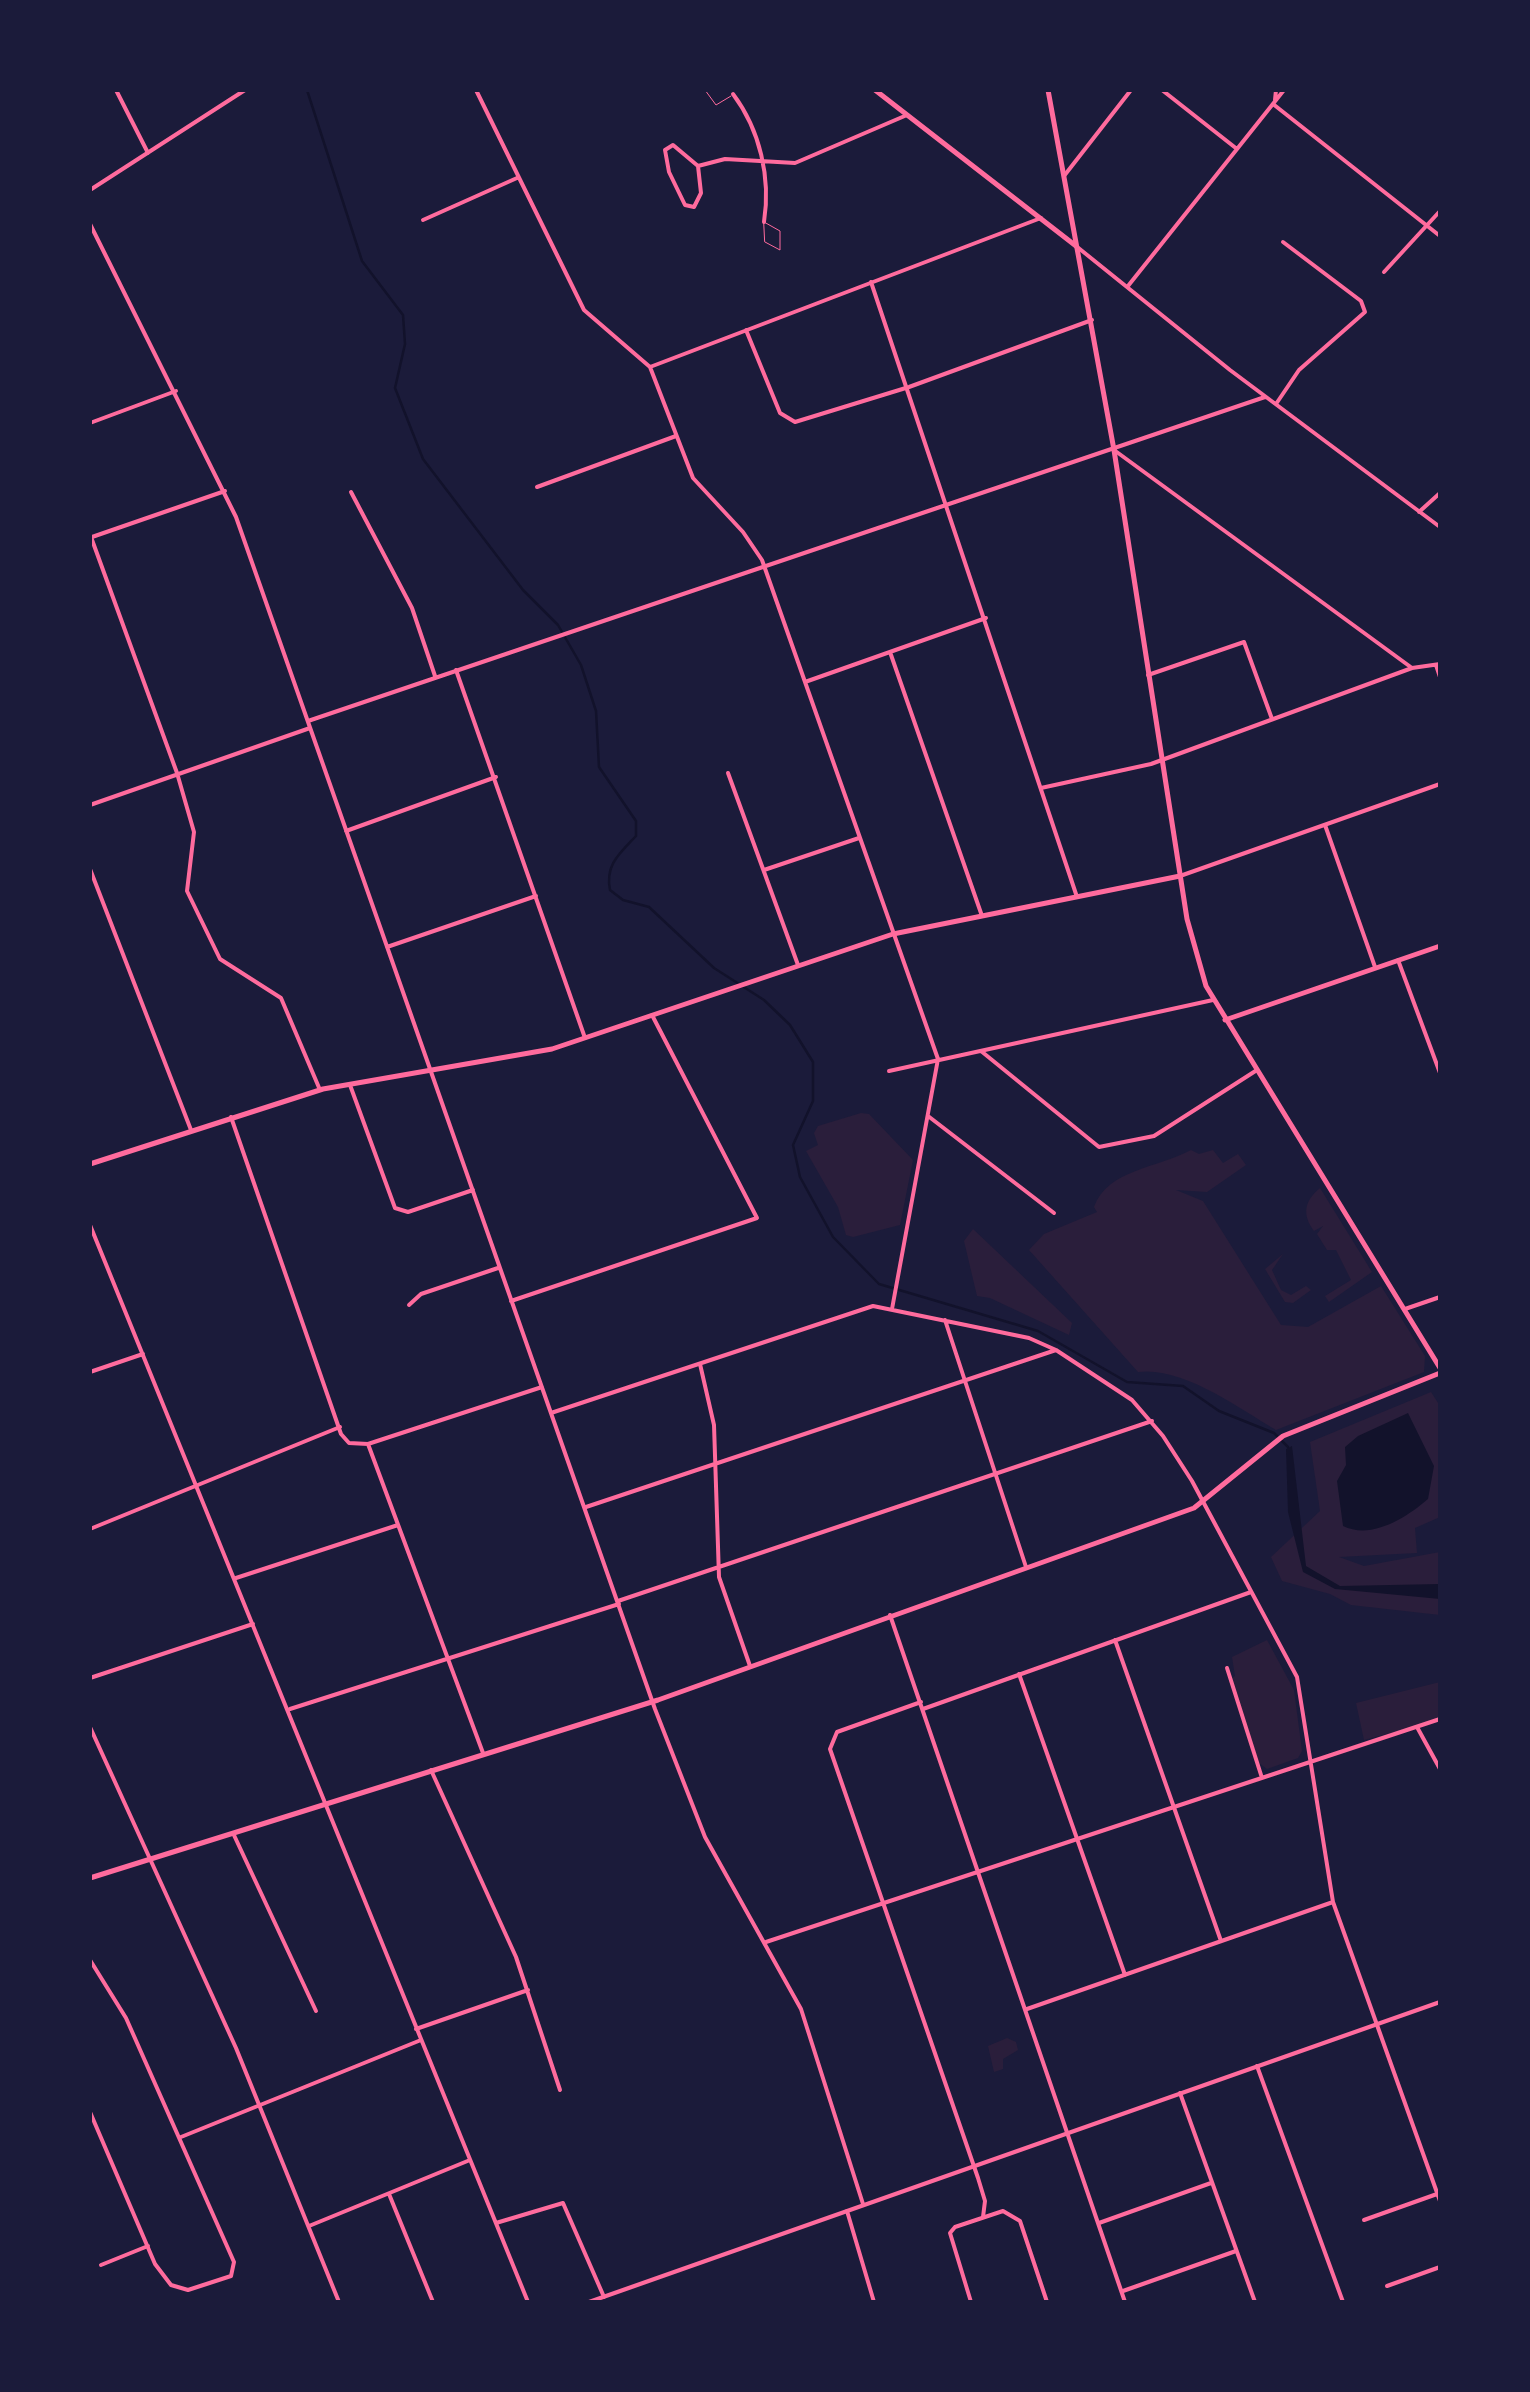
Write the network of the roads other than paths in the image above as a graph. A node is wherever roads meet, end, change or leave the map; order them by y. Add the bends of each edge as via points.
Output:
1 (116, 90) edge
2 (245, 90) edge
3 (476, 90) edge
4 (705, 90) edge
5 (875, 90) edge
6 (1048, 90) edge
7 (1132, 90) edge
8 (1162, 90) edge
9 (1276, 90) edge
10 (1284, 90) edge
11 (731, 92) edge
12 (1274, 102) junction
13 (907, 115) junction
14 (1237, 149) junction
15 (148, 153) junction
16 (764, 164) junction
17 (698, 166) junction
18 (1064, 176) junction
19 (517, 178) junction
20 (90, 190) edge
21 (1440, 211) edge
22 (1041, 218) junction
23 (423, 220) dead end
24 (764, 222) junction
25 (90, 224) edge
26 (1427, 226) junction
27 (1440, 236) edge
28 (1283, 242) dead end
29 (1076, 246) junction
30 (1384, 272) dead end
31 (871, 282) junction
32 (1128, 286) junction
33 (1092, 320) junction
34 (746, 330) junction
35 (650, 368) junction
36 (909, 386) junction
37 (176, 391) junction
38 (1265, 397) junction
39 (1276, 405) junction
40 (90, 423) edge
41 (676, 436) junction
42 (1114, 450) junction
43 (537, 486) dead end
44 (225, 490) junction
45 (351, 492) dead end
46 (1440, 492) edge
47 (948, 502) junction
48 (1419, 512) junction
49 (1440, 527) edge
50 (90, 538) edge
51 (763, 564) junction
52 (986, 618) junction
53 (890, 652) junction
54 (1438, 664) edge
55 (456, 668) junction
56 (1412, 668) junction
57 (436, 676) junction
58 (1147, 676) junction
59 (1440, 677) edge
60 (805, 682) junction
61 (1272, 719) junction
62 (308, 721) junction
63 (310, 728) junction
64 (1160, 761) junction
65 (177, 773) junction
66 (728, 774) dead end
67 (496, 778) junction
68 (1440, 784) edge
69 (1041, 788) junction
70 (90, 805) edge
71 (1326, 825) junction
72 (346, 831) junction
73 (859, 838) junction
74 (90, 869) edge
75 (764, 870) junction
76 (1180, 876) junction
77 (536, 896) junction
78 (1077, 897) junction
79 (982, 916) junction
80 (893, 934) junction
81 (1440, 946) edge
82 (387, 948) junction
83 (1398, 960) junction
84 (798, 966) junction
85 (1375, 968) junction
86 (1212, 1000) junction
87 (652, 1015) junction
88 (1225, 1020) junction
89 (585, 1038) junction
90 (980, 1050) junction
91 (938, 1060) junction
92 (431, 1070) junction
93 (1257, 1070) junction
94 (889, 1071) dead end
95 (1440, 1074) edge
96 (350, 1085) junction
97 (320, 1090) junction
98 (928, 1116) junction
99 (231, 1117) junction
100 (192, 1130) junction
101 (90, 1164) edge
102 (473, 1190) junction
103 (1054, 1212) dead end
104 (90, 1225) edge
105 (498, 1268) junction
106 (1440, 1297) edge
107 (511, 1301) junction
108 (409, 1305) dead end
109 (892, 1308) junction
110 (1405, 1309) junction
111 (945, 1320) junction
112 (1056, 1350) junction
113 (143, 1354) junction
114 (700, 1364) junction
115 (1440, 1371) edge
116 (90, 1372) edge
117 (964, 1380) junction
118 (542, 1387) junction
119 (551, 1413) junction
120 (1152, 1421) junction
121 (340, 1427) junction
122 (368, 1444) junction
123 (715, 1464) junction
124 (996, 1474) junction
125 (196, 1486) junction
126 (1205, 1502) junction
127 (584, 1508) junction
128 (398, 1525) junction
129 (90, 1529) edge
130 (718, 1568) junction
131 (1026, 1568) junction
132 (234, 1578) junction
133 (1251, 1592) junction
134 (618, 1603) junction
135 (890, 1615) junction
136 (253, 1624) junction
137 (1115, 1640) junction
138 (448, 1659) junction
139 (750, 1666) junction
140 (1227, 1668) dead end
141 (1019, 1674) junction
142 (90, 1678) edge
143 (652, 1702) junction
144 (921, 1702) junction
145 (923, 1709) junction
146 (288, 1710) junction
147 (1440, 1719) edge
148 (90, 1727) edge
149 (1418, 1727) junction
150 (483, 1754) junction
151 (1314, 1761) junction
152 (1440, 1769) edge
153 (431, 1770) junction
154 (1262, 1778) junction
155 (326, 1803) junction
156 (1174, 1806) junction
157 (234, 1833) junction
158 (1077, 1838) junction
159 (150, 1858) junction
160 (980, 1870) junction
161 (90, 1878) edge
162 (883, 1902) junction
163 (1333, 1902) junction
164 (1221, 1941) junction
165 (764, 1942) junction
166 (90, 1960) edge
167 (1124, 1975) junction
168 (528, 1990) junction
169 (1440, 2002) edge
170 (1027, 2009) junction
171 (316, 2012) dead end
172 (1376, 2024) junction
173 (416, 2029) junction
174 (421, 2040) junction
175 (1258, 2066) junction
176 (560, 2090) dead end
177 (1180, 2093) junction
178 (259, 2105) junction
179 (90, 2112) edge
180 (1070, 2133) junction
181 (181, 2137) junction
182 (470, 2160) junction
183 (974, 2167) junction
184 (1211, 2183) junction
185 (389, 2194) junction
186 (1437, 2194) junction
187 (985, 2201) junction
188 (1440, 2202) edge
189 (864, 2205) junction
190 (847, 2211) junction
191 (995, 2213) junction
192 (983, 2217) junction
193 (1364, 2220) dead end
194 (496, 2223) junction
195 (1100, 2223) junction
196 (308, 2226) junction
197 (148, 2246) junction
198 (1236, 2251) junction
199 (101, 2265) dead end
200 (1440, 2267) edge
201 (1387, 2286) dead end
202 (1122, 2292) junction
203 (604, 2297) junction
204 (339, 2302) edge
205 (433, 2302) edge
206 (528, 2302) edge
207 (589, 2302) edge
208 (874, 2302) edge
209 (971, 2302) edge
210 (1047, 2302) edge
211 (1126, 2302) edge
212 (1255, 2302) edge
213 (1343, 2302) edge

1 - 15 street
2 - 15 street
3 - 19 street
4 - 11 lane via 716,105
5 - 13 main road
6 - 18 main road
7 - 18 street
8 - 14 street
9 - 12 street
10 - 12 street
11 - 16 street
12 - 14 street
12 - 26 street
13 - 16 street via 795,163
13 - 22 main road
14 - 32 street
15 - 20 street
16 - 17 street via 725,158
16 - 24 street
17 - 17 street via 700,200 687,206 668,172 665,150 676,146
18 - 29 main road
19 - 23 street
19 - 35 street via 584,310
21 - 26 street
22 - 29 main road
22 - 31 street
24 - 24 lane via 765,242 780,250 780,231
25 - 37 street
26 - 27 street
26 - 30 street
28 - 39 street via 1365,307 1363,316 1299,370
29 - 32 street
29 - 33 main road
31 - 34 street
31 - 36 street
32 - 38 street
33 - 36 street
33 - 42 main road
34 - 35 street
34 - 36 street via 778,408 790,420
35 - 41 street
36 - 47 street
37 - 40 street
37 - 44 street
38 - 39 street
38 - 42 street
39 - 48 street
41 - 43 street
41 - 51 street via 693,478 744,532
42 - 47 street
42 - 56 street
42 - 58 main road
44 - 50 street
44 - 62 street
45 - 57 street via 412,608
46 - 48 street
47 - 51 street
47 - 52 street
48 - 49 street
50 - 65 street
51 - 55 street
51 - 60 street
52 - 53 street
52 - 69 street
53 - 60 street
53 - 79 street
54 - 56 street
54 - 59 street
55 - 57 street
55 - 67 street
56 - 61 street
57 - 62 street
58 - 61 street via 1244,642
58 - 64 main road
60 - 73 street
61 - 64 street
62 - 63 street
63 - 65 street
63 - 72 street
64 - 69 street
64 - 76 main road
65 - 70 street
65 - 97 street via 194,832 187,891 220,959 281,998
66 - 75 street
67 - 72 street
67 - 77 street
68 - 71 street
69 - 78 street
71 - 76 street
71 - 85 street
72 - 82 street
73 - 75 street
73 - 80 street
74 - 100 street
75 - 84 street
76 - 78 main road
76 - 86 main road
77 - 82 street
77 - 89 street
78 - 79 main road
79 - 80 main road
80 - 84 main road
80 - 91 street
81 - 83 main road
82 - 92 street
83 - 85 main road
83 - 95 street
84 - 87 main road
85 - 88 main road
86 - 88 main road
86 - 90 street
87 - 89 main road
87 - 107 street via 757,1218
88 - 93 main road
89 - 92 main road via 532,1055
90 - 91 street
90 - 93 street via 1100,1148 1154,1136
91 - 94 street
91 - 98 street
92 - 96 main road
92 - 102 street
93 - 110 main road
96 - 97 main road
96 - 102 street via 395,1208 408,1212
97 - 99 main road
98 - 103 street
98 - 109 street
99 - 100 main road
99 - 121 street
100 - 101 main road
102 - 105 street
104 - 113 street
105 - 107 street
105 - 108 street via 421,1294
106 - 110 street
107 - 118 street
109 - 111 street
109 - 114 street via 866,1307
110 - 115 main road
111 - 112 street
111 - 117 street
112 - 117 street
112 - 120 street
113 - 116 street
113 - 125 street
114 - 119 street
114 - 123 street via 712,1408
115 - 126 main road via 1284,1436
117 - 123 street
117 - 124 street
118 - 119 street
118 - 122 street
119 - 127 street
120 - 124 street
120 - 126 street
121 - 122 street via 349,1443
121 - 125 street
122 - 128 street
123 - 127 street
123 - 130 street
124 - 130 street
124 - 131 street
125 - 129 street
125 - 132 street
126 - 131 main road
126 - 133 street
127 - 134 street
128 - 132 street
128 - 138 street
130 - 134 street
130 - 139 street
131 - 135 main road
132 - 136 street
133 - 137 street
133 - 151 street via 1297,1677
134 - 138 street
134 - 143 street
135 - 139 main road
135 - 144 street
136 - 142 street
136 - 146 street
137 - 141 street
137 - 156 street
138 - 146 street
138 - 150 street
139 - 143 main road
140 - 154 street
141 - 145 street
141 - 158 street
143 - 150 main road
143 - 165 street via 705,1837
144 - 145 street
144 - 162 street via 838,1732 830,1744
145 - 160 street
146 - 155 street
147 - 149 street
148 - 159 street
149 - 151 street
149 - 152 street
150 - 153 main road
151 - 154 street
151 - 163 street
153 - 155 main road
153 - 168 street
154 - 156 street
155 - 157 main road
155 - 173 street
156 - 158 street
156 - 164 street
157 - 159 main road
157 - 171 street
158 - 160 street
158 - 167 street
159 - 161 main road
159 - 178 street
160 - 162 street
160 - 170 street
162 - 165 street
162 - 183 street
163 - 164 street
163 - 172 street
164 - 167 street
165 - 189 street via 801,2009
166 - 181 street via 126,2018
167 - 170 street
168 - 173 street
168 - 176 street
169 - 172 street
170 - 180 street
172 - 175 street
172 - 186 street
173 - 174 street
174 - 178 street
174 - 182 street
175 - 177 street
175 - 213 street
177 - 180 street
177 - 184 street
178 - 181 street
178 - 196 street
179 - 197 street
180 - 183 street
180 - 195 street
181 - 197 street via 234,2272 188,2290 176,2288
182 - 185 street
182 - 194 street
183 - 187 street
183 - 189 street
184 - 195 street
184 - 198 street
185 - 196 street
185 - 205 street
186 - 188 street
186 - 193 street
187 - 191 street
187 - 192 street
189 - 190 street
190 - 203 street
190 - 208 street
191 - 192 street
191 - 210 street via 1020,2221
192 - 209 street via 950,2233
194 - 203 street via 565,2205
194 - 206 street
195 - 202 street
196 - 204 street
197 - 199 street
198 - 202 street
198 - 212 street
200 - 201 street
202 - 211 street
203 - 207 street

